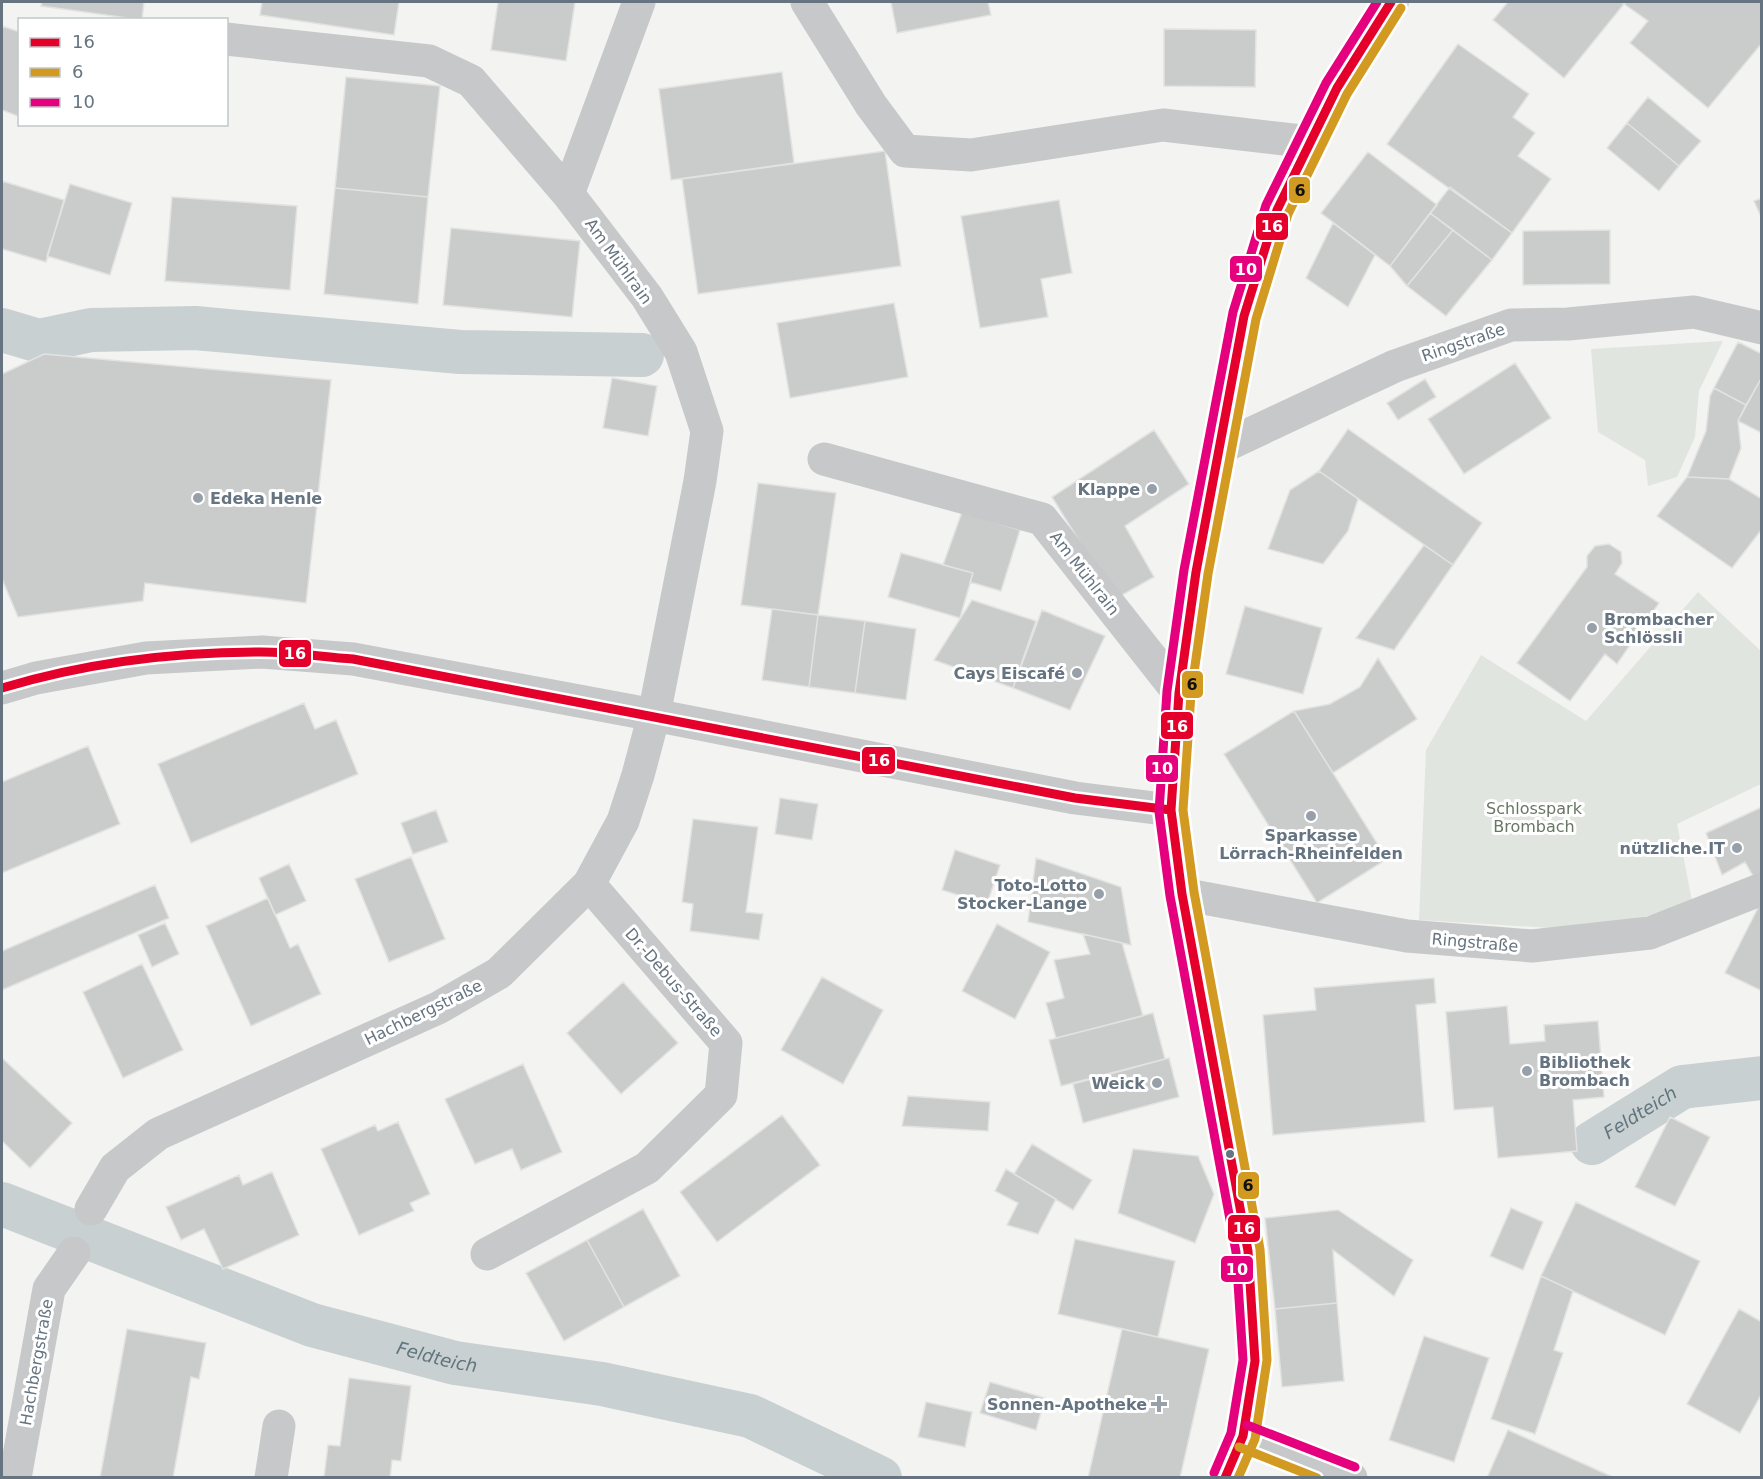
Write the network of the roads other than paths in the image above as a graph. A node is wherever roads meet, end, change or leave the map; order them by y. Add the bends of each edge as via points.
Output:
1 (639, 2) edge
2 (807, 2) edge
3 (1391, 2) edge
4 (228, 39) edge
5 (1310, 142) junction
6 (568, 194) junction
7 (1761, 328) edge
8 (1218, 449) junction
9 (824, 459) dead end
10 (2, 688) edge
11 (1179, 693) junction
12 (654, 715) junction
13 (1171, 810) junction
14 (589, 884) junction
15 (1761, 889) edge
16 (1182, 894) junction
17 (91, 1209) dead end
18 (74, 1253) dead end
19 (487, 1254) dead end
20 (279, 1426) dead end
21 (1243, 1436) junction
22 (15, 1478) edge
23 (271, 1478) edge
24 (1225, 1478) edge
25 (1351, 1478) edge

1 - 6 street
2 - 5 street via 871,105 905,151 971,155 1164,125
3 - 5 main road via 1337,88
4 - 6 street, Am Mühlrain via 429,61 471,81
5 - 8 main road via 1277,210 1244,316
6 - 12 street, Am Mühlrain via 646,297 681,352 706,431 700,481
7 - 8 street, Ringstraße via 1694,312 1568,324 1511,325 1395,366
8 - 11 main road
9 - 11 street, Am Mühlrain via 1042,519
10 - 12 street via 146,658 262,652 352,659
11 - 13 main road
12 - 13 street via 1075,798
12 - 14 street, Hachbergstraße via 623,821
13 - 16 main road
14 - 17 street, Hachbergstraße via 499,973 438,1008 158,1134 115,1168
14 - 19 street, Dr.-Debus-Straße via 726,1043 721,1095 647,1168
15 - 16 street, Ringstraße via 1650,933 1532,946 1407,936
16 - 21 main road via 1248,1251 1255,1361
18 - 22 street, Hachbergstraße via 49,1289
20 - 23 street
21 - 24 main road
21 - 25 street

